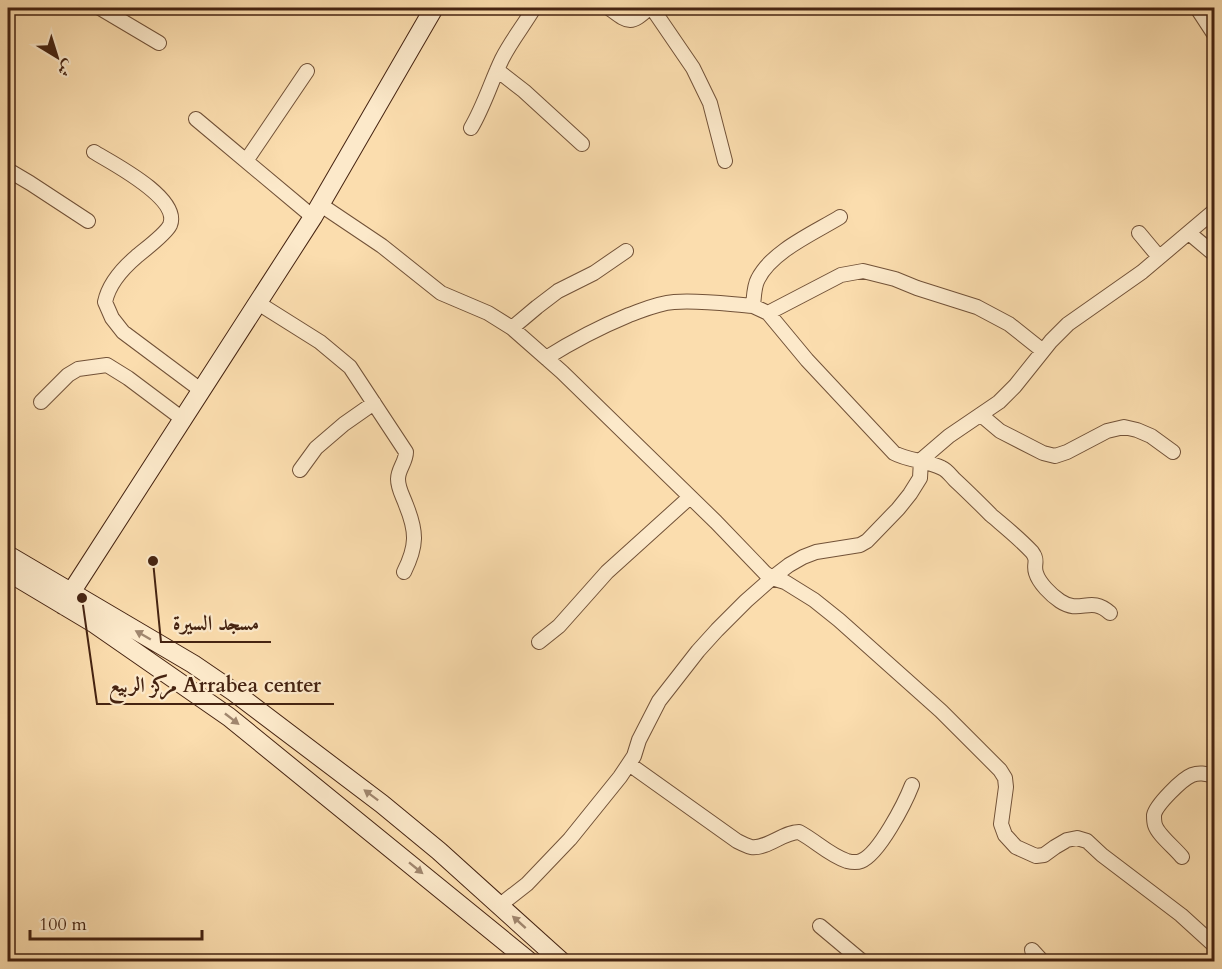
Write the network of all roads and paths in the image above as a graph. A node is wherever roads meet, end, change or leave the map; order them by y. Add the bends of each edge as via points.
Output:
1 (100, 8) edge
2 (434, 8) edge
3 (534, 8) edge
4 (609, 8) edge
5 (650, 8) edge
6 (1197, 8) edge
7 (1215, 34) edge
8 (159, 43) dead end
9 (498, 70) junction
10 (307, 71) dead end
11 (196, 119) dead end
12 (471, 128) dead end
13 (582, 144) dead end
14 (94, 152) dead end
15 (246, 161) junction
16 (725, 161) dead end
17 (8, 170) edge
18 (317, 211) junction
19 (1215, 211) edge
20 (840, 218) dead end
21 (88, 221) dead end
22 (1139, 233) dead end
23 (1189, 233) junction
24 (626, 251) dead end
25 (1215, 254) edge
26 (1159, 257) junction
27 (258, 303) junction
28 (753, 306) junction
29 (768, 313) junction
30 (512, 328) junction
31 (1043, 351) junction
32 (546, 358) junction
33 (202, 391) junction
34 (42, 402) dead end
35 (374, 403) junction
36 (981, 415) junction
37 (184, 420) junction
38 (1173, 452) dead end
39 (921, 460) junction
40 (300, 470) dead end
41 (690, 497) junction
42 (8, 555) edge
43 (8, 572) edge
44 (404, 572) dead end
45 (772, 578) junction
46 (66, 598) junction
47 (1110, 613) dead end
48 (539, 642) dead end
49 (629, 764) junction
50 (1215, 776) edge
51 (912, 785) dead end
52 (1182, 857) dead end
53 (501, 905) junction
54 (820, 926) dead end
55 (1215, 945) edge
56 (1032, 950) dead end
57 (530, 962) edge
58 (562, 962) edge
59 (863, 962) edge
60 (1043, 962) edge

1 - 8 street
2 - 18 main road
3 - 9 street
4 - 5 street via 625,20 633,20
5 - 16 street via 693,68 710,103
6 - 7 street
9 - 12 street
9 - 13 street
10 - 15 street
11 - 15 street
14 - 33 street via 137,178 164,202 171,218 169,226 110,286 105,302 112,318 123,332
15 - 18 street
17 - 21 street
18 - 27 main road
18 - 30 street via 382,246 441,293
19 - 23 street
20 - 28 street via 779,254 757,280
22 - 26 street
23 - 25 street
23 - 26 street
24 - 30 street via 558,291
26 - 31 street via 1068,324
27 - 33 main road
27 - 35 street via 320,342 350,367
28 - 29 street
28 - 32 street via 662,304 596,329
29 - 31 street via 841,275 863,271 977,308 1010,324
29 - 39 street via 894,453
30 - 32 street
31 - 36 street via 1015,386
32 - 41 street
33 - 37 main road
34 - 37 street via 78,369 107,364
35 - 40 street via 316,448
35 - 44 street via 406,452 398,476 399,490 411,519 414,543
36 - 38 street via 1000,430 1055,456 1124,427 1151,436
36 - 39 street
37 - 46 main road
39 - 45 street via 920,478 910,494 867,541 803,557
39 - 47 street via 943,468 1034,554 1035,572 1059,600 1074,607 1095,604
41 - 45 street
41 - 48 street via 607,572 559,626
42 - 46 main road
43 - 46 main road
45 - 49 street via 717,630 673,682 659,701
45 - 55 street via 814,600 839,620 1000,770 1006,787 1001,824 1016,847 1036,856 1068,840 1087,841
53 -> 46 main road via 382,804 234,692 194,664
46 -> 57 main road via 95,624 230,717
49 - 51 street via 737,841 752,847 799,832 849,862 862,861 877,846
49 - 53 street via 570,839
50 - 52 street via 1190,776 1172,790 1154,814 1160,833
58 -> 53 main road
54 - 59 street
56 - 60 street

